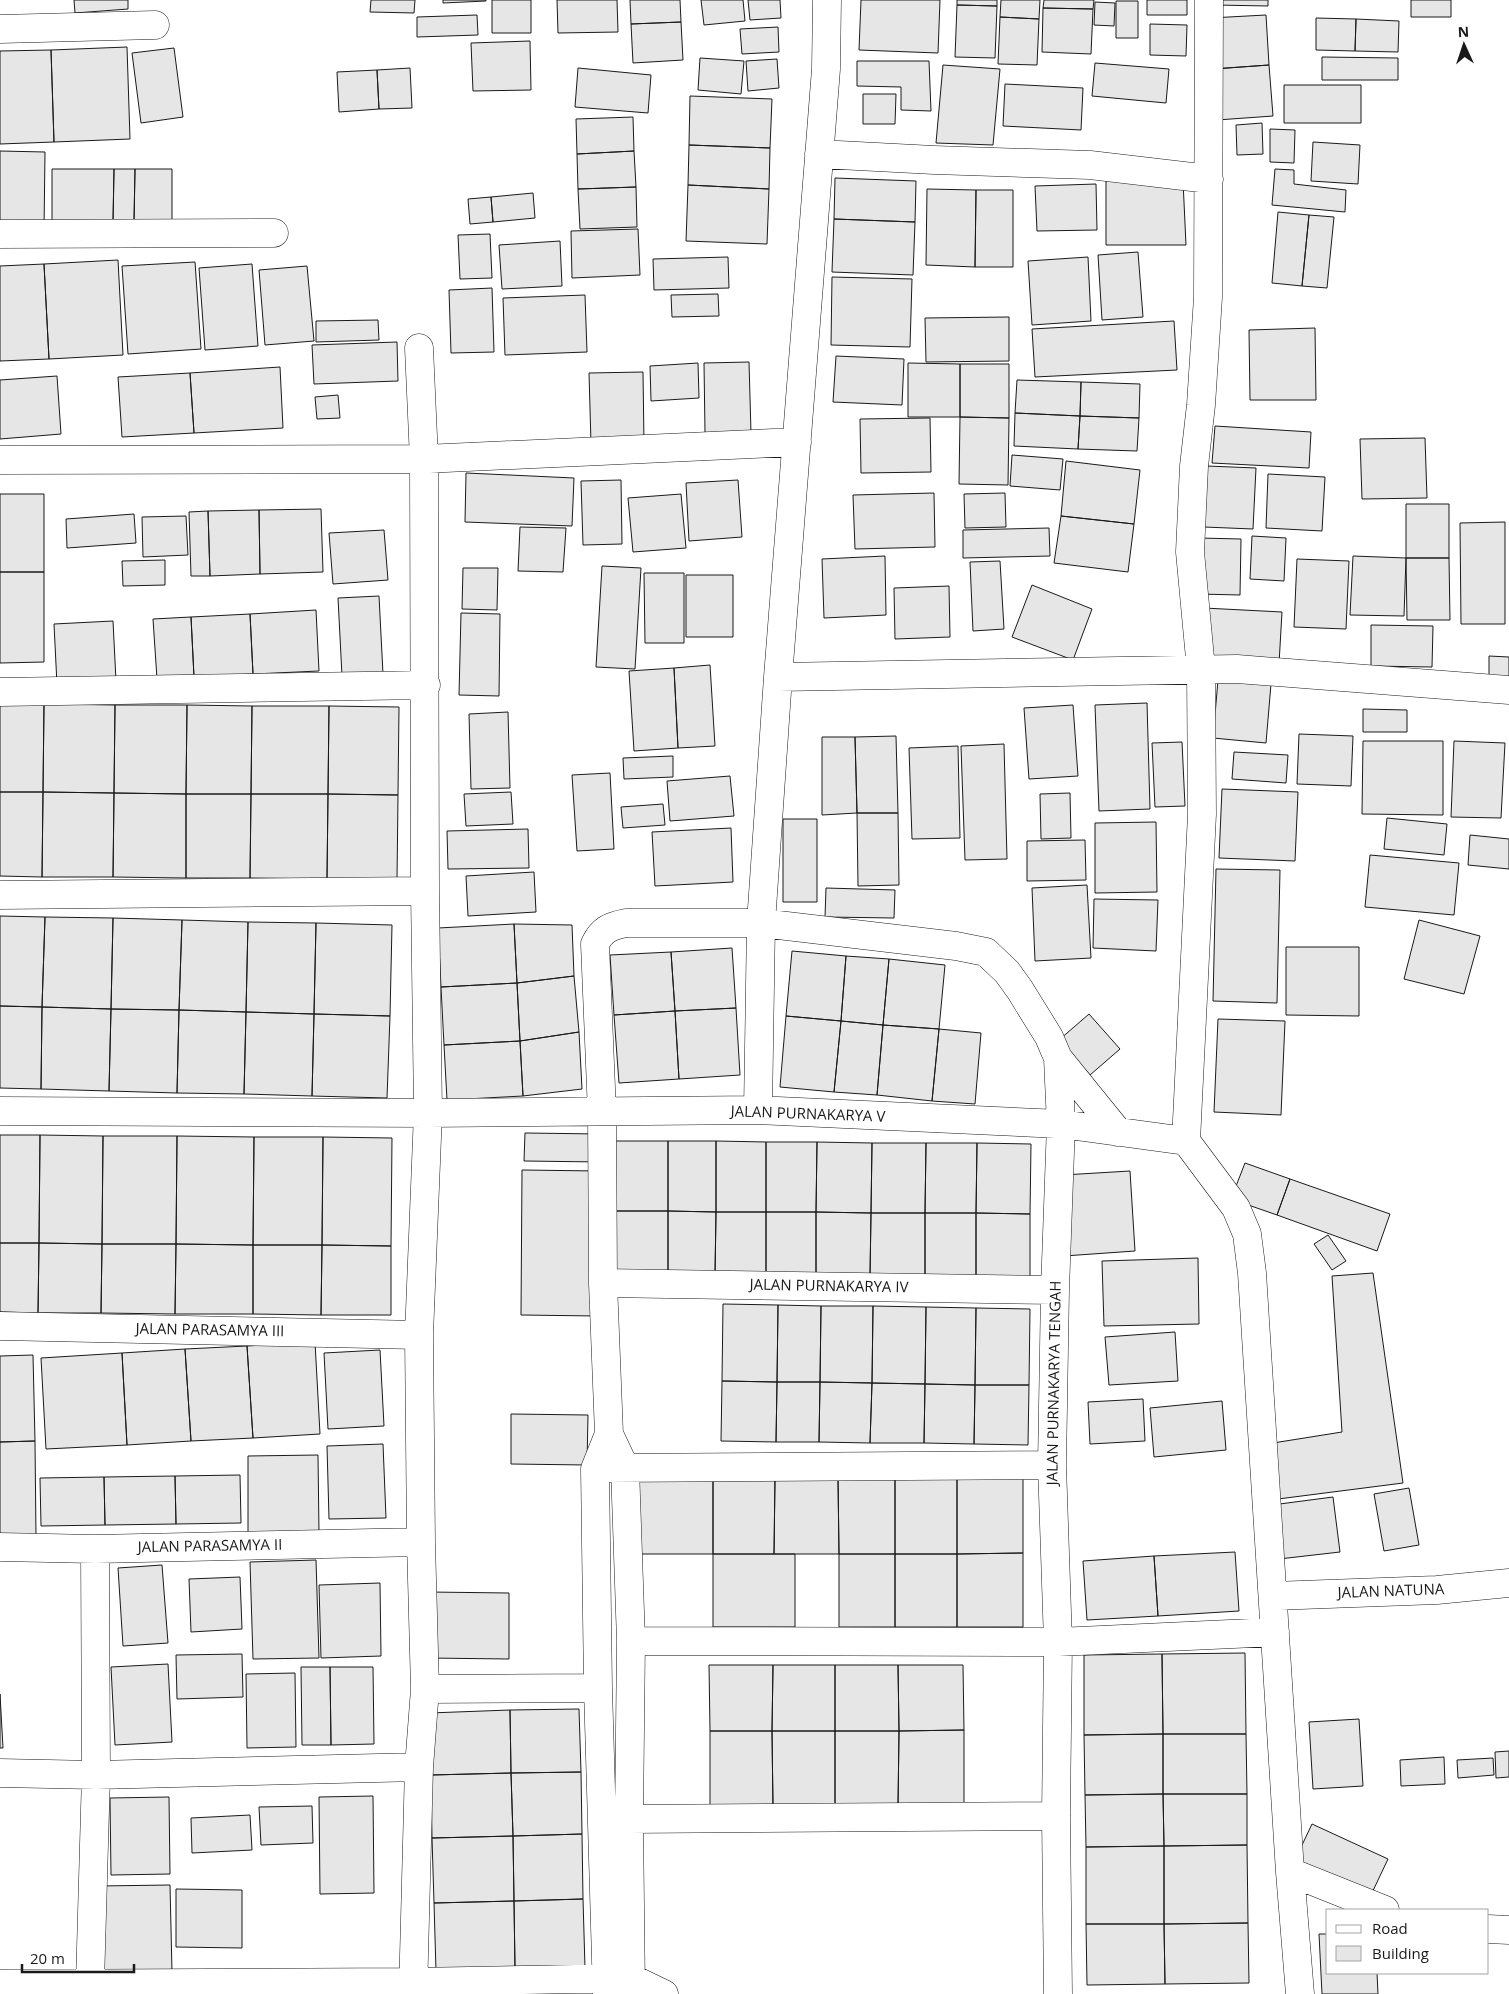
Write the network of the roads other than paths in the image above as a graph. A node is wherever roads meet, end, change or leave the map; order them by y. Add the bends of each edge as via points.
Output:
1 (827, 0) edge
2 (1208, 0) edge
3 (155, 25) dead end
4 (0, 29) edge
5 (819, 154) junction
6 (1209, 179) junction
7 (274, 233) dead end
8 (0, 234) edge
9 (419, 348) dead end
10 (797, 442) junction
11 (424, 459) junction
12 (0, 460) edge
13 (1201, 669) junction
14 (778, 678) junction
15 (426, 685) junction
16 (1509, 690) edge
17 (0, 692) edge
18 (425, 891) junction
19 (0, 895) edge
20 (761, 923) junction
21 (1058, 1058) junction
22 (758, 1110) junction
23 (0, 1111) edge
24 (428, 1112) junction
25 (602, 1112) junction
26 (1061, 1124) junction
27 (1118, 1132) junction
28 (1186, 1141) junction
29 (603, 1283) junction
30 (1055, 1290) junction
31 (0, 1326) edge
32 (419, 1335) junction
33 (609, 1434) junction
34 (1052, 1465) junction
35 (625, 1468) junction
36 (596, 1469) junction
37 (420, 1542) junction
38 (0, 1547) edge
39 (95, 1549) junction
40 (1509, 1583) edge
41 (1274, 1596) junction
42 (1275, 1632) junction
43 (631, 1641) junction
44 (1058, 1642) junction
45 (598, 1688) junction
46 (425, 1689) junction
47 (419, 1767) junction
48 (0, 1773) edge
49 (96, 1774) junction
50 (1056, 1816) junction
51 (630, 1819) junction
52 (1290, 1872) junction
53 (1382, 1909) edge
54 (1489, 1928) edge
55 (1509, 1930) edge
56 (90, 1983) junction
57 (0, 1984) edge
58 (619, 1986) edge
59 (413, 1988) edge
60 (664, 1994) edge
61 (1058, 1994) edge
62 (1300, 1994) edge

1 - 5 street via 826,68
2 - 6 street
3 - 4 street
5 - 6 street via 1090,165
5 - 10 street
6 - 13 street via 1208,297 1190,552
7 - 8 street
9 - 11 street
10 - 11 street
10 - 14 street
11 - 12 street
11 - 15 street
13 - 14 street
13 - 16 street
13 - 28 street via 1202,814
14 - 20 street
15 - 17 street
15 - 18 street
18 - 19 street
18 - 24 street
20 - 21 street via 986,952 1020,990
20 - 22 street
20 - 25 street via 626,923 600,933 595,944
21 - 26 street, JALAN PURNAKARYA TENGAH
21 - 27 street
22 - 25 street, JALAN PURNAKARYA V
22 - 26 street, JALAN PURNAKARYA V
23 - 24 street, JALAN PURNAKARYA V
24 - 25 street, JALAN PURNAKARYA V
24 - 32 street
25 - 29 street
26 - 27 street, JALAN PURNAKARYA V
26 - 30 street, JALAN PURNAKARYA TENGAH
27 - 28 street, JALAN PURNAKARYA V
28 - 41 street via 1236,1208 1247,1234
29 - 30 street, JALAN PURNAKARYA IV
29 - 33 street
30 - 34 street, JALAN PURNAKARYA TENGAH
31 - 32 street, JALAN PARASAMYA III
32 - 37 street
33 - 35 street
33 - 36 street
34 - 35 street
34 - 44 street, JALAN PURNAKARYA TENGAH
35 - 36 street
35 - 43 street
36 - 45 street
37 - 39 street, JALAN PARASAMYA II
37 - 46 street
38 - 39 street, JALAN PARASAMYA II
39 - 49 street
40 - 41 street, JALAN NATUNA via 1437,1590
41 - 42 street
42 - 44 street
42 - 52 street
43 - 44 street
43 - 51 street
44 - 50 street, JALAN PURNAKARYA TENGAH
45 - 46 street
45 - 58 street
46 - 47 street
47 - 49 street
47 - 59 street
48 - 49 street
49 - 56 street
50 - 51 street
50 - 61 street, JALAN PURNAKARYA TENGAH
51 - 58 street
52 - 53 street
52 - 62 street
54 - 55 street
56 - 57 street
56 - 59 street
58 - 59 street
58 - 60 street

